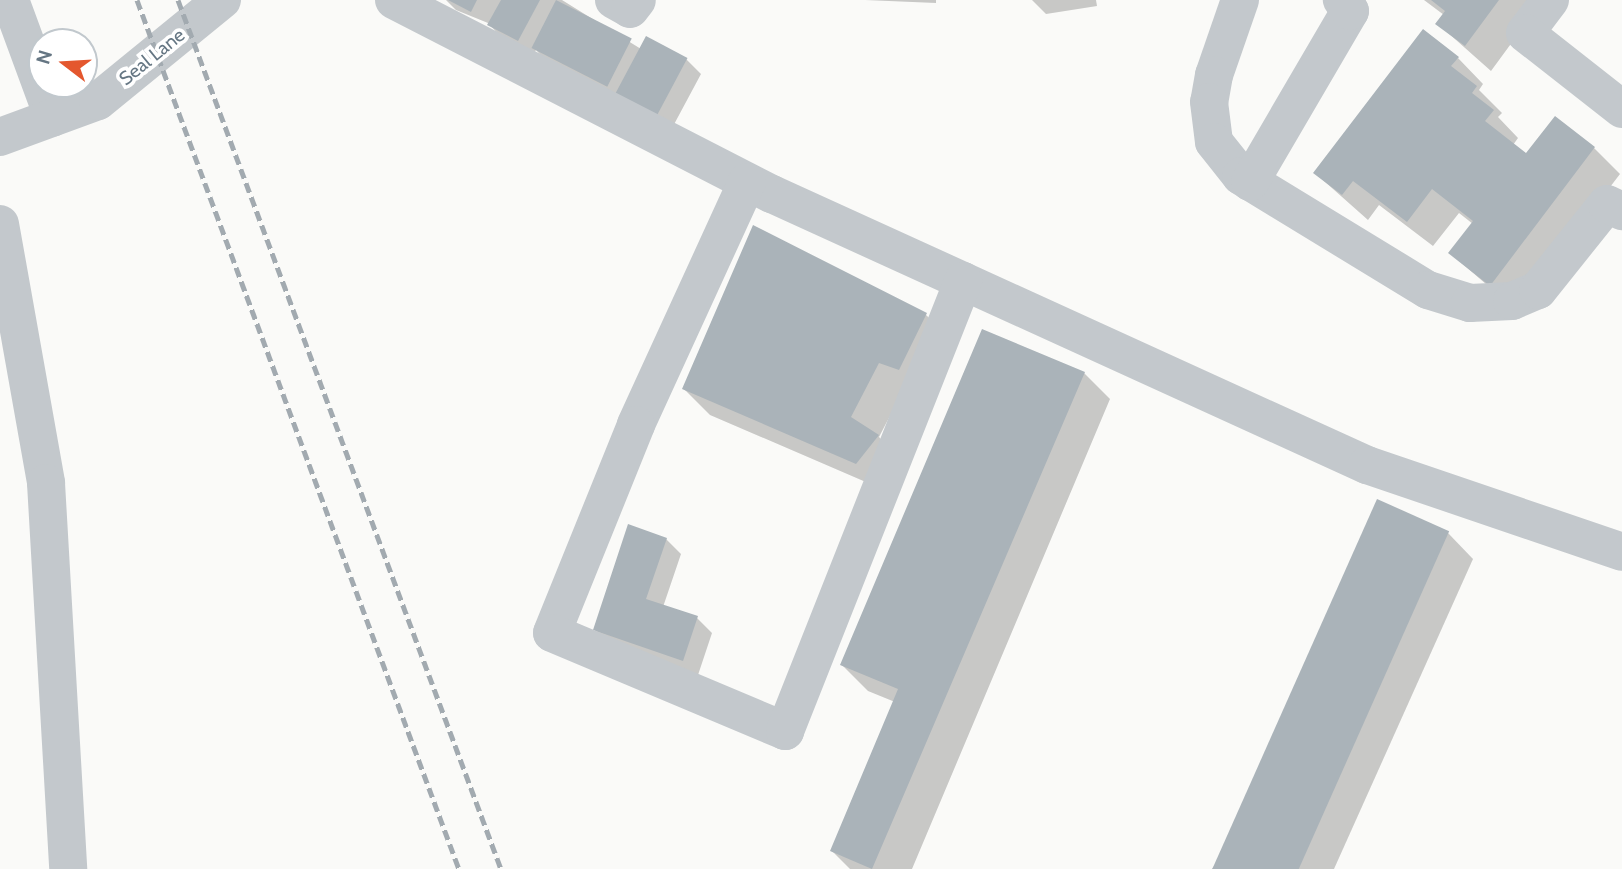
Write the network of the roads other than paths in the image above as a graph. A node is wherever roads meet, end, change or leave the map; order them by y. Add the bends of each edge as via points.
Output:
1 (10, 0) edge
2 (222, 0) edge
3 (394, 0) edge
4 (614, 0) edge
5 (637, 0) edge
6 (1240, 0) edge
7 (1342, 0) edge
8 (1550, 0) edge
9 (1622, 109) edge
10 (53, 117) junction
11 (0, 136) edge
12 (747, 182) junction
13 (1250, 182) junction
14 (1617, 199) edge
15 (0, 224) edge
16 (963, 281) junction
17 (1622, 552) edge
18 (68, 869) edge

1 - 10 street
2 - 10 street, Seal Lane via 98,101
3 - 12 street
4 - 5 street via 630,9
6 - 13 street via 1209,102 1214,142
7 - 13 street via 1350,11
8 - 9 street via 1525,33
10 - 11 street, Seal Lane
12 - 16 street
12 - 16 street via 636,425 552,633 785,731
13 - 14 street via 1428,290 1470,303 1512,302 1538,290
15 - 18 street via 46,482
16 - 17 street via 1367,465

